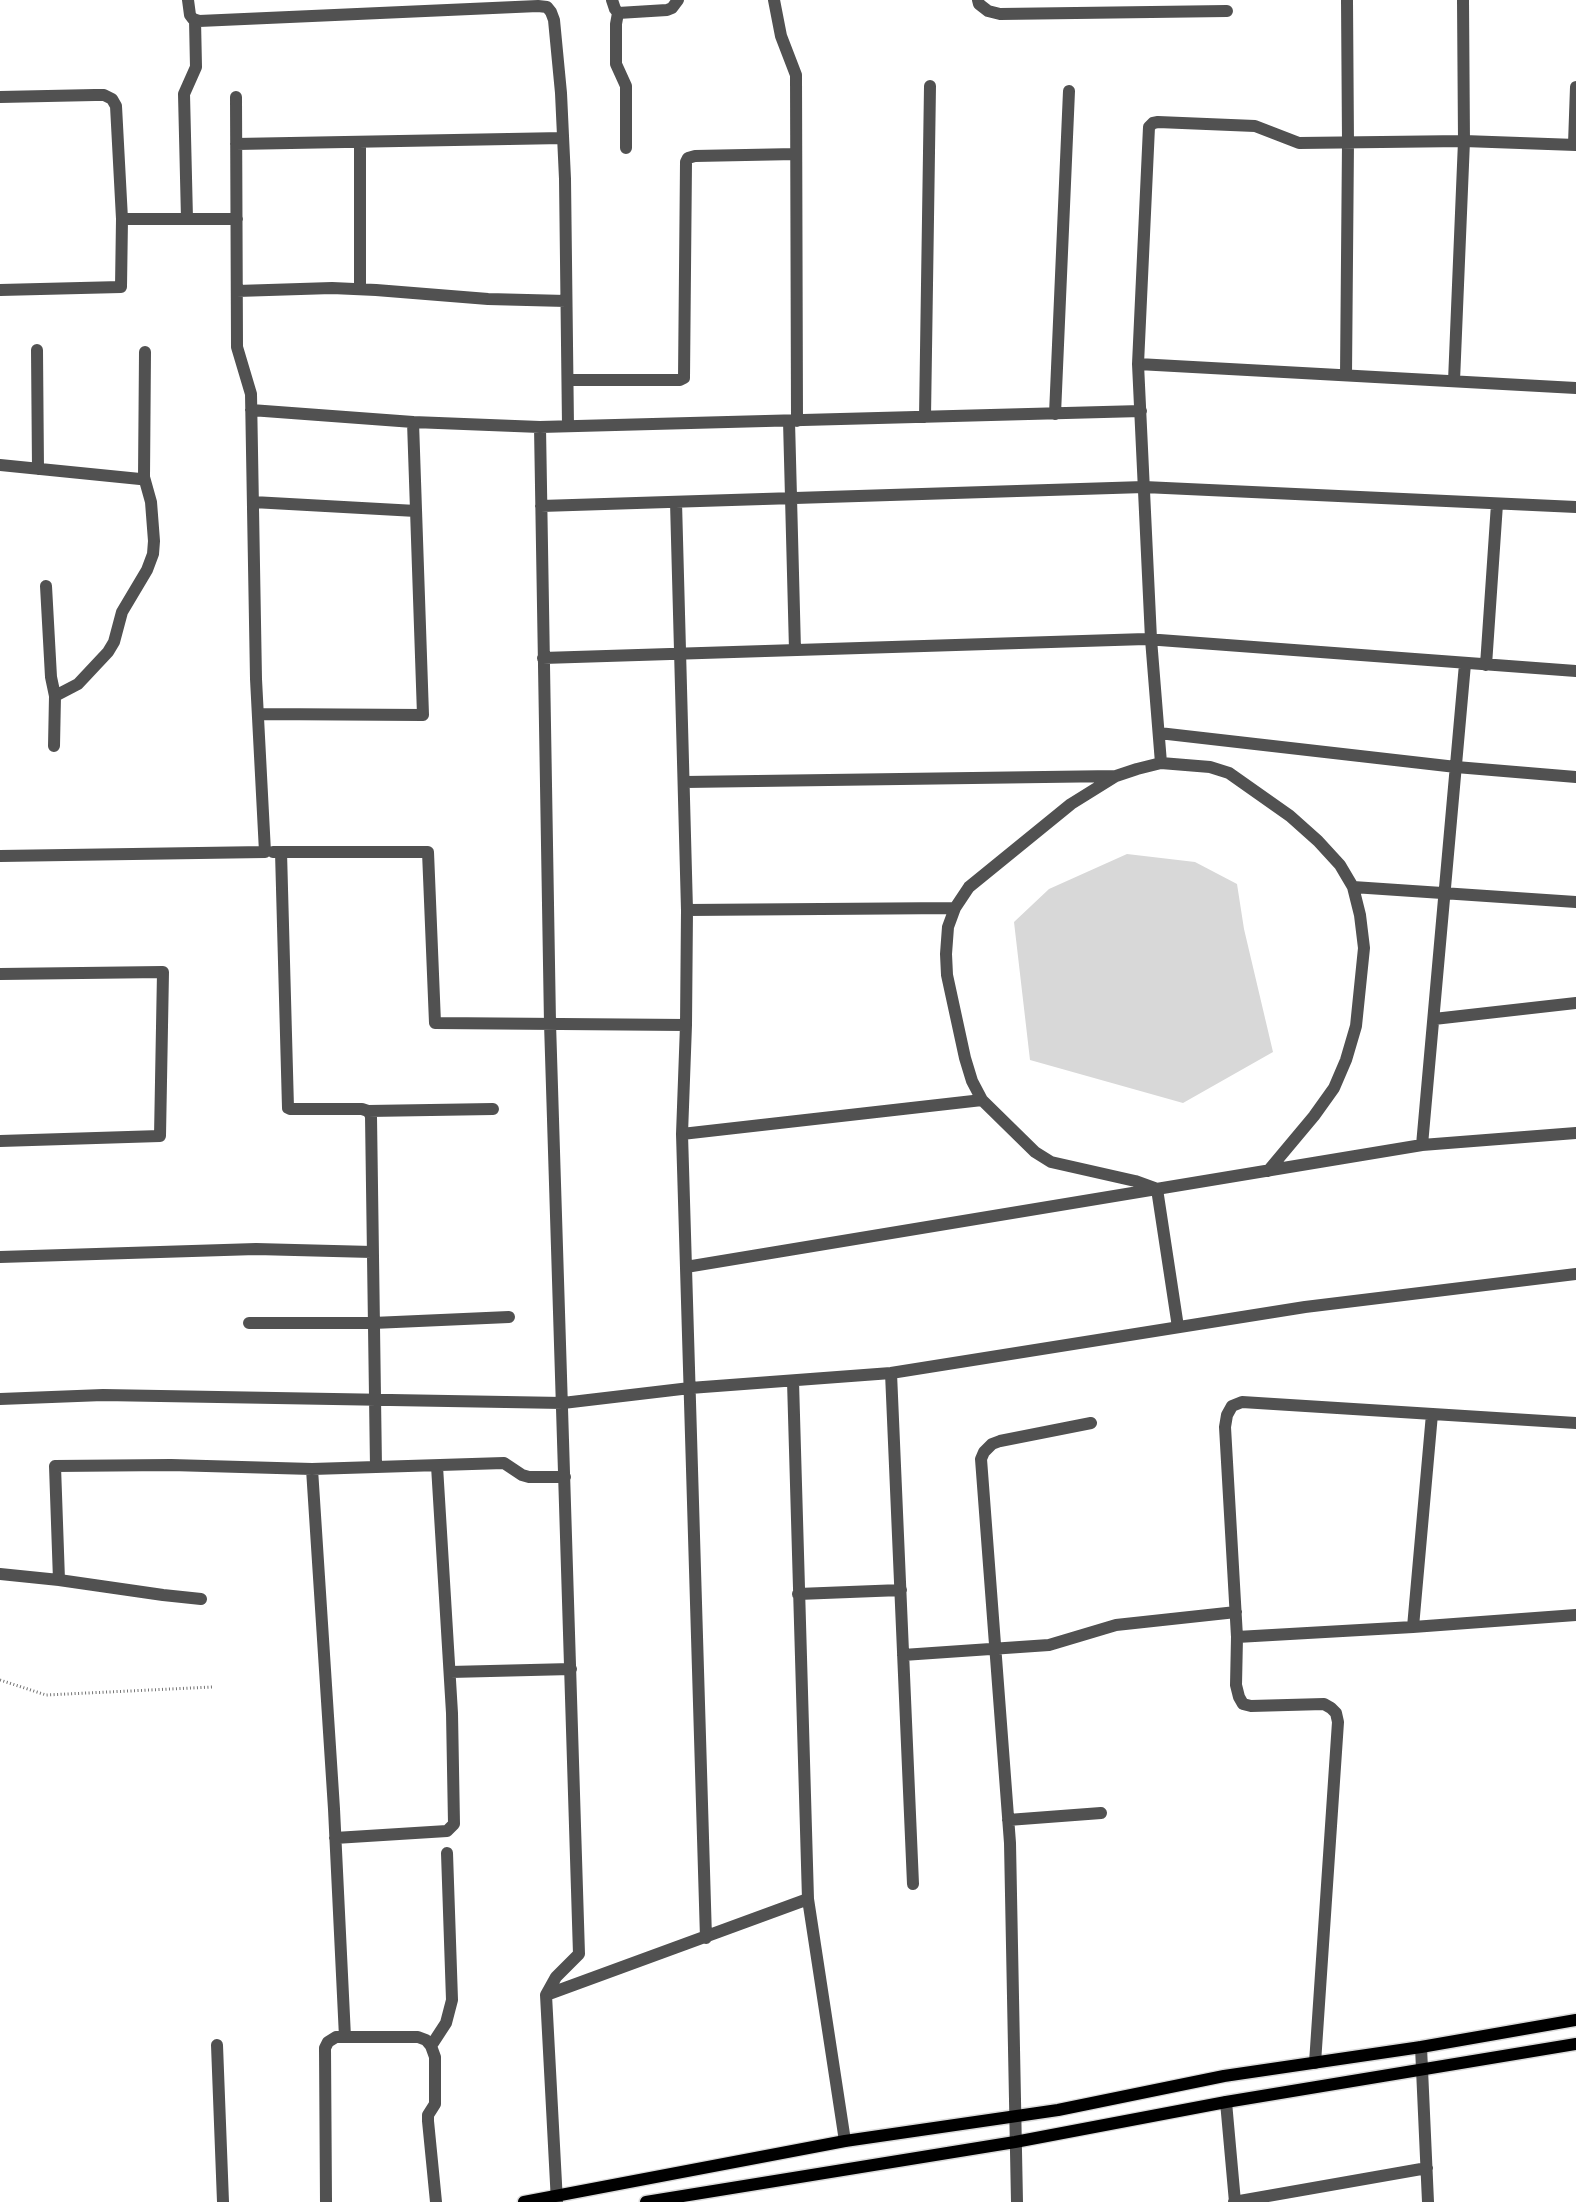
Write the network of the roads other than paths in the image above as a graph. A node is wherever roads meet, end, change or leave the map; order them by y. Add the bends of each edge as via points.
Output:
1 (188, 0) edge
2 (612, 0) edge
3 (678, 0) edge
4 (774, 0) edge
5 (978, 0) edge
6 (1346, 0) edge
7 (1462, 0) edge
8 (1227, 12) dead end
9 (618, 13) junction
10 (195, 20) junction
11 (930, 86) dead end
12 (1576, 87) edge
13 (1069, 91) dead end
14 (0, 97) edge
15 (236, 97) dead end
16 (563, 138) junction
17 (1464, 141) junction
18 (360, 142) junction
19 (1348, 142) junction
20 (236, 144) junction
21 (1575, 144) edge
22 (626, 148) dead end
23 (796, 154) junction
24 (236, 218) junction
25 (122, 219) junction
26 (187, 219) junction
27 (360, 289) junction
28 (0, 290) edge
29 (237, 291) junction
30 (566, 301) junction
31 (37, 350) dead end
32 (145, 352) dead end
33 (1138, 364) junction
34 (1346, 375) junction
35 (568, 380) junction
36 (1454, 381) junction
37 (1576, 388) edge
38 (251, 410) junction
39 (1141, 412) junction
40 (1055, 414) junction
41 (926, 417) junction
42 (793, 421) junction
43 (413, 422) junction
44 (568, 426) junction
45 (540, 427) junction
46 (0, 465) edge
47 (38, 469) junction
48 (144, 477) junction
49 (1144, 487) junction
50 (793, 498) junction
51 (253, 502) junction
52 (676, 502) junction
53 (1497, 504) junction
54 (540, 506) junction
55 (1576, 507) edge
56 (416, 511) junction
57 (46, 586) dead end
58 (1151, 639) junction
59 (795, 650) junction
60 (680, 654) junction
61 (543, 658) junction
62 (1466, 664) junction
63 (1486, 665) junction
64 (1576, 671) edge
65 (55, 696) junction
66 (258, 714) junction
67 (1159, 733) junction
68 (54, 746) dead end
69 (1161, 763) junction
70 (1456, 767) junction
71 (1116, 776) junction
72 (1576, 777) edge
73 (685, 782) junction
74 (265, 852) junction
75 (281, 852) junction
76 (0, 856) edge
77 (1353, 887) junction
78 (1445, 894) junction
79 (1576, 902) edge
80 (955, 908) junction
81 (687, 910) junction
82 (0, 974) edge
83 (1576, 1003) edge
84 (1434, 1019) junction
85 (550, 1023) junction
86 (686, 1025) junction
87 (982, 1100) junction
88 (494, 1109) dead end
89 (368, 1111) junction
90 (1576, 1133) edge
91 (682, 1134) junction
92 (0, 1141) edge
93 (1422, 1145) junction
94 (1268, 1171) junction
95 (1157, 1189) junction
96 (372, 1252) junction
97 (0, 1257) edge
98 (686, 1267) junction
99 (1576, 1274) edge
100 (509, 1317) dead end
101 (249, 1323) dead end
102 (373, 1323) junction
103 (1178, 1327) junction
104 (891, 1373) junction
105 (793, 1381) junction
106 (690, 1388) junction
107 (0, 1399) edge
108 (374, 1399) junction
109 (563, 1403) junction
110 (1432, 1414) junction
111 (1091, 1423) dead end
112 (1576, 1423) edge
113 (437, 1466) junction
114 (376, 1467) junction
115 (312, 1469) junction
116 (565, 1477) junction
117 (0, 1574) edge
118 (59, 1580) junction
119 (901, 1590) junction
120 (798, 1594) junction
121 (201, 1599) dead end
122 (1236, 1612) junction
123 (1576, 1615) edge
124 (1413, 1627) junction
125 (1237, 1637) junction
126 (995, 1650) junction
127 (903, 1656) junction
128 (571, 1669) junction
129 (450, 1672) junction
130 (1101, 1813) dead end
131 (1008, 1820) junction
132 (335, 1838) junction
133 (447, 1853) dead end
134 (913, 1884) dead end
135 (808, 1899) junction
136 (706, 1938) junction
137 (546, 1995) junction
138 (1576, 2020) edge
139 (345, 2037) junction
140 (1576, 2044) edge
141 (216, 2045) dead end
142 (431, 2046) junction
143 (1421, 2048) junction
144 (1315, 2063) junction
145 (1422, 2069) junction
146 (1226, 2102) junction
147 (1015, 2117) junction
148 (845, 2140) junction
149 (1015, 2142) junction
150 (1427, 2168) junction
151 (709, 2197) edge
152 (557, 2199) edge
153 (223, 2202) edge
154 (326, 2202) edge
155 (436, 2202) edge
156 (524, 2202) edge
157 (646, 2202) edge
158 (1017, 2202) edge
159 (1234, 2202) edge
160 (1428, 2202) edge

1 - 10 street via 190,15
2 - 9 street
3 - 9 street via 667,10
4 - 23 street via 781,36 796,75
5 - 8 street via 988,12 1000,14
6 - 19 street
7 - 17 street
9 - 22 street via 616,64 626,86
10 - 16 street via 547,7 554,20
10 - 26 street via 196,67 184,94
11 - 41 street
12 - 21 street
13 - 40 street
14 - 25 street via 95,94 112,99 116,106
15 - 20 street
16 - 18 street
16 - 30 street
17 - 19 street
17 - 21 street
17 - 36 street
18 - 20 street
18 - 27 street
19 - 33 street via 1299,143 1255,126 1153,123 1149,127
19 - 34 street
20 - 24 street
23 - 35 street via 688,158 684,378
23 - 42 street
24 - 26 street
24 - 29 street
25 - 26 street
25 - 28 street via 121,286
27 - 29 street
27 - 30 street via 488,299
29 - 38 street via 237,347 251,394
30 - 35 street
31 - 47 street
32 - 48 street
33 - 34 street
33 - 39 street
34 - 36 street
35 - 44 street
36 - 37 street
38 - 43 street
38 - 51 street
39 - 40 street
39 - 49 street
40 - 41 street
41 - 42 street
42 - 44 street
42 - 50 street
43 - 45 street
43 - 56 street
44 - 45 street
45 - 54 street
46 - 47 street
47 - 48 street
48 - 65 street via 151,502 154,541 147,570 122,612 108,652 88,676
49 - 50 street
49 - 53 street
49 - 58 street
50 - 52 street
50 - 59 street
51 - 56 street
51 - 66 street
52 - 54 street
52 - 60 street
53 - 55 street
53 - 63 street
54 - 61 street
56 - 66 street via 422,715
57 - 65 street
58 - 59 street
58 - 62 street
58 - 67 street
59 - 60 street
60 - 61 street
60 - 73 street
61 - 85 street
62 - 63 street
62 - 70 street
63 - 64 street
65 - 68 street
66 - 74 street
67 - 69 street
67 - 70 street
69 - 71 street
69 - 77 street via 1210,767 1229,773 1290,816 1318,841 1340,865
70 - 72 street
70 - 78 street
71 - 73 street
71 - 80 street via 1040,828 970,887
73 - 81 street
74 - 75 street
74 - 76 street
75 - 85 street via 428,852 435,1023
75 - 89 street via 288,1108 362,1108
77 - 78 street
77 - 94 street via 1364,948 1356,1026 1346,1060 1334,1088
78 - 79 street
78 - 84 street
80 - 81 street
80 - 87 street via 948,927 947,975 965,1058
81 - 86 street
82 - 92 street via 163,972 160,1136
83 - 84 street
84 - 93 street
85 - 86 street
85 - 109 street
86 - 91 street
87 - 91 street
87 - 95 street via 1035,1152 1051,1162
88 - 89 street
89 - 96 street via 371,1116
90 - 93 street
91 - 98 street
93 - 94 street
94 - 95 street
95 - 98 street
95 - 103 street
96 - 97 street via 256,1249
96 - 102 street
98 - 106 street
99 - 103 street via 1305,1307
100 - 102 street
101 - 102 street
102 - 108 street
103 - 104 street
104 - 105 street
104 - 119 street
105 - 106 street
105 - 120 street
106 - 109 street
106 - 136 street
107 - 108 street via 103,1394
108 - 109 street
108 - 114 street
109 - 116 street
110 - 112 street
110 - 122 street via 1242,1402 1232,1406 1225,1427
110 - 124 street
111 - 126 street via 1000,1441 992,1444 981,1459
113 - 114 street
113 - 116 street via 504,1462 529,1477
113 - 129 street
114 - 115 street
115 - 118 street via 55,1466
115 - 132 street
116 - 128 street
117 - 118 street
118 - 121 street
119 - 120 street
119 - 127 street
120 - 135 street
122 - 125 street
122 - 126 street via 1116,1625 1049,1645
123 - 124 street
124 - 125 street
125 - 144 street via 1236,1685 1243,1704 1324,1704 1336,1714 1338,1722
126 - 127 street
126 - 131 street
127 - 134 street
128 - 129 street
128 - 137 street via 579,1954 556,1977
129 - 132 street via 454,1824 451,1829
130 - 131 street
131 - 147 street
132 - 139 street
133 - 142 street via 452,2000 446,2023
135 - 136 street
135 - 148 street
136 - 137 street
137 - 152 street
138 - 143 main road
139 - 142 street via 418,2037
139 - 154 street via 336,2037 325,2048
140 - 145 main road
141 - 153 street
142 - 155 street via 435,2058 435,2104 428,2121
143 - 144 main road
143 - 145 street
144 - 147 main road via 1224,2076
145 - 146 main road
145 - 150 street
146 - 149 main road
146 - 159 street
147 - 148 main road
147 - 149 street
148 - 152 main road
149 - 151 main road
149 - 158 street
150 - 159 street
150 - 160 street
151 - 157 main road
152 - 156 main road

